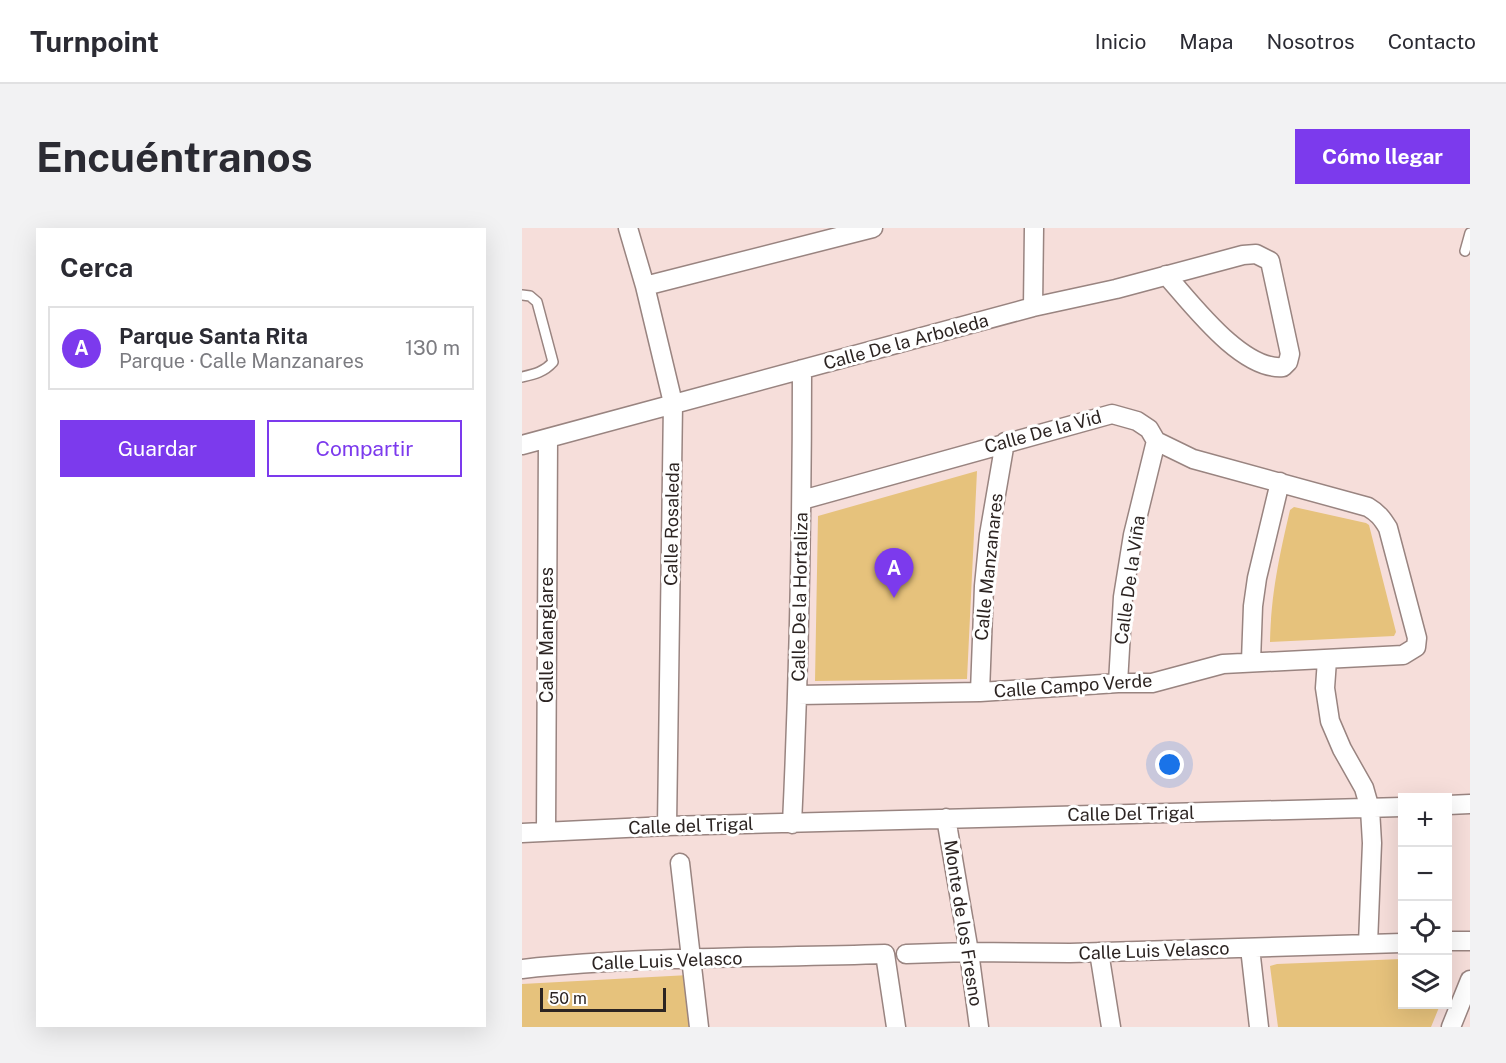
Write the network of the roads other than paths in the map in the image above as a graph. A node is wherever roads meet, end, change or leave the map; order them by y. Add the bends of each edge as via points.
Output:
1 (628, 228) edge
2 (873, 228) edge
3 (1034, 228) edge
4 (1470, 233) edge
5 (1465, 252) dead end
6 (1166, 275) junction
7 (645, 286) junction
8 (522, 295) edge
9 (1033, 307) junction
10 (802, 369) junction
11 (522, 377) edge
12 (673, 403) junction
13 (548, 438) junction
14 (1156, 441) junction
15 (1005, 442) junction
16 (522, 445) edge
17 (1280, 482) junction
18 (802, 500) junction
19 (1376, 512) joint
20 (1327, 660) junction
21 (1251, 661) junction
22 (1118, 683) junction
23 (980, 692) junction
24 (798, 695) junction
25 (1470, 804) edge
26 (1452, 805) edge
27 (1398, 807) edge
28 (1370, 809) junction
29 (946, 818) junction
30 (860, 821) joint
31 (792, 824) junction
32 (668, 826) junction
33 (546, 832) junction
34 (522, 833) edge
35 (680, 863) dead end
36 (1452, 941) edge
37 (1470, 941) edge
38 (1398, 943) edge
39 (1368, 944) junction
40 (1250, 948) junction
41 (969, 952) junction
42 (1099, 952) junction
43 (906, 954) dead end
44 (691, 959) junction
45 (522, 969) edge
46 (1470, 980) edge
47 (699, 1027) edge
48 (896, 1027) edge
49 (979, 1027) edge
50 (1111, 1027) edge
51 (1259, 1027) edge
52 (1451, 1027) edge

1 - 7 street, Calle Rosaleda
2 - 7 street
3 - 9 street
4 - 5 lane
6 - 6 street, Calle De la Arboleda via 1243,255 1256,254 1270,261 1290,354 1288,362 1276,368 1243,354
6 - 9 street, Calle De la Arboleda
7 - 12 street, Calle Rosaleda
8 - 11 lane via 537,302 553,362 539,373
9 - 10 street, Calle De la Arboleda
10 - 12 street, Calle De la Arboleda
10 - 18 street, Calle De la Hortaliza
12 - 13 street, Calle De la Arboleda
12 - 32 street, Calle Rosaleda
13 - 16 street, Calle De la Arboleda
13 - 33 street, Calle Manglares
14 - 15 street, Calle De la Vid via 1149,429 1137,421 1112,414
14 - 17 street, Calle De la Vid via 1193,459
14 - 22 street, Calle De la Viña via 1133,535
15 - 18 street, Calle De la Vid
15 - 23 street, Calle Manzanares via 987,556
17 - 19 street, Calle De la Vid
17 - 21 street via 1257,578
18 - 24 street, Calle De la Hortaliza
19 - 20 street, Calle Campo Verde via 1388,528 1415,627 1416,647 1403,655
20 - 21 street, Calle Campo Verde
20 - 28 street via 1325,688 1330,721 1364,788
21 - 22 street, Calle Campo Verde via 1223,664 1152,683
22 - 23 street, Calle Campo Verde
23 - 24 street, Calle Campo Verde
24 - 31 street, Calle De la Hortaliza
25 - 26 street
27 - 28 street, Calle Del Trigal
28 - 29 street, Calle Del Trigal
28 - 39 street
29 - 30 street, Calle Del Trigal
29 - 41 street, Monte de los Fresno
30 - 31 street, Calle del Trigal
31 - 32 street, Calle del Trigal
32 - 33 street, Calle del Trigal
33 - 34 street, Calle del Trigal
35 - 44 street
36 - 37 street
38 - 39 street, Calle Luis Velasco
39 - 40 street, Calle Luis Velasco
40 - 42 street, Calle Luis Velasco
40 - 51 street
41 - 42 street, Calle Luis Velasco
41 - 43 street, Calle Luis Velasco
41 - 49 street, Monte de los Fresno
42 - 50 street
44 - 45 street, Calle Luis Velasco
44 - 47 street
44 - 48 street, Calle Luis Velasco via 885,954
46 - 52 street

